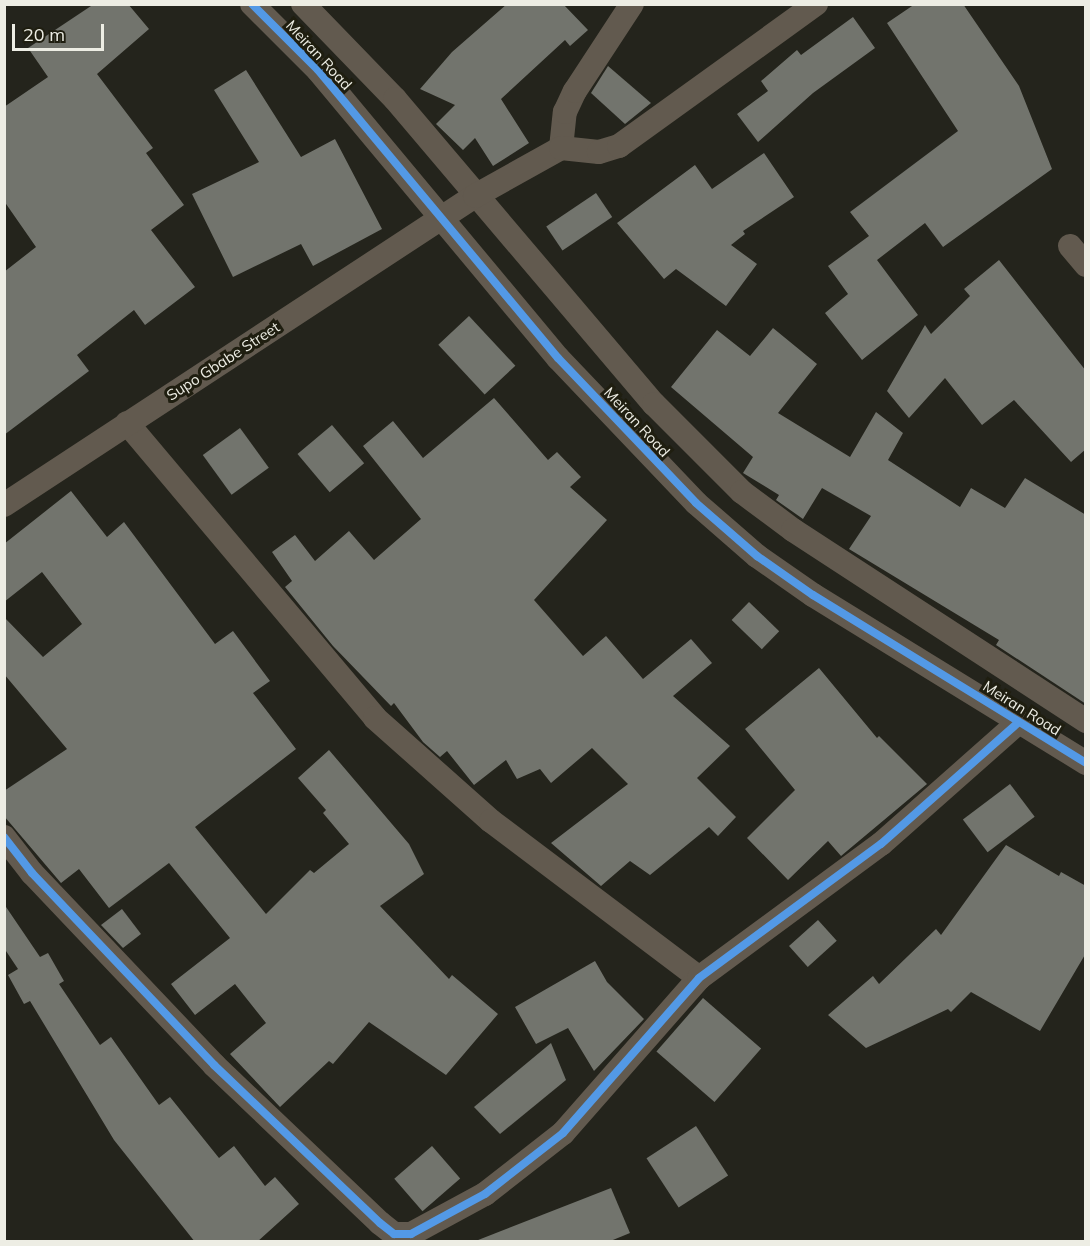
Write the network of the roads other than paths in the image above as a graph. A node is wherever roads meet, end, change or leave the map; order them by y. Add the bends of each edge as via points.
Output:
1 (252, 4) edge
2 (303, 4) edge
3 (632, 4) edge
4 (816, 4) edge
5 (561, 148) junction
6 (476, 196) junction
7 (444, 219) junction
8 (1070, 246) dead end
9 (1086, 265) edge
10 (127, 423) junction
11 (4, 505) edge
12 (1086, 721) edge
13 (1018, 722) junction
14 (1086, 763) edge
15 (4, 837) edge
16 (699, 978) junction

1 - 7 street, Meiran Road via 318,70
2 - 6 street, Meiran Road via 395,99
3 - 5 street via 574,91 565,112
4 - 5 street via 620,146 599,152
5 - 6 street, Supo Gbabe Street
6 - 7 street, Supo Gbabe Street
6 - 12 street, Meiran Road via 654,404 742,492 802,537
7 - 10 street, Supo Gbabe Street
7 - 13 street, Meiran Road via 558,358 696,503 757,556
8 - 9 street
10 - 11 street, Supo Gbabe Street
10 - 16 street via 375,718 491,821
13 - 14 street, Meiran Road
13 - 16 street via 881,844
15 - 16 street via 32,873 214,1065 394,1234 411,1234 485,1194 563,1133

